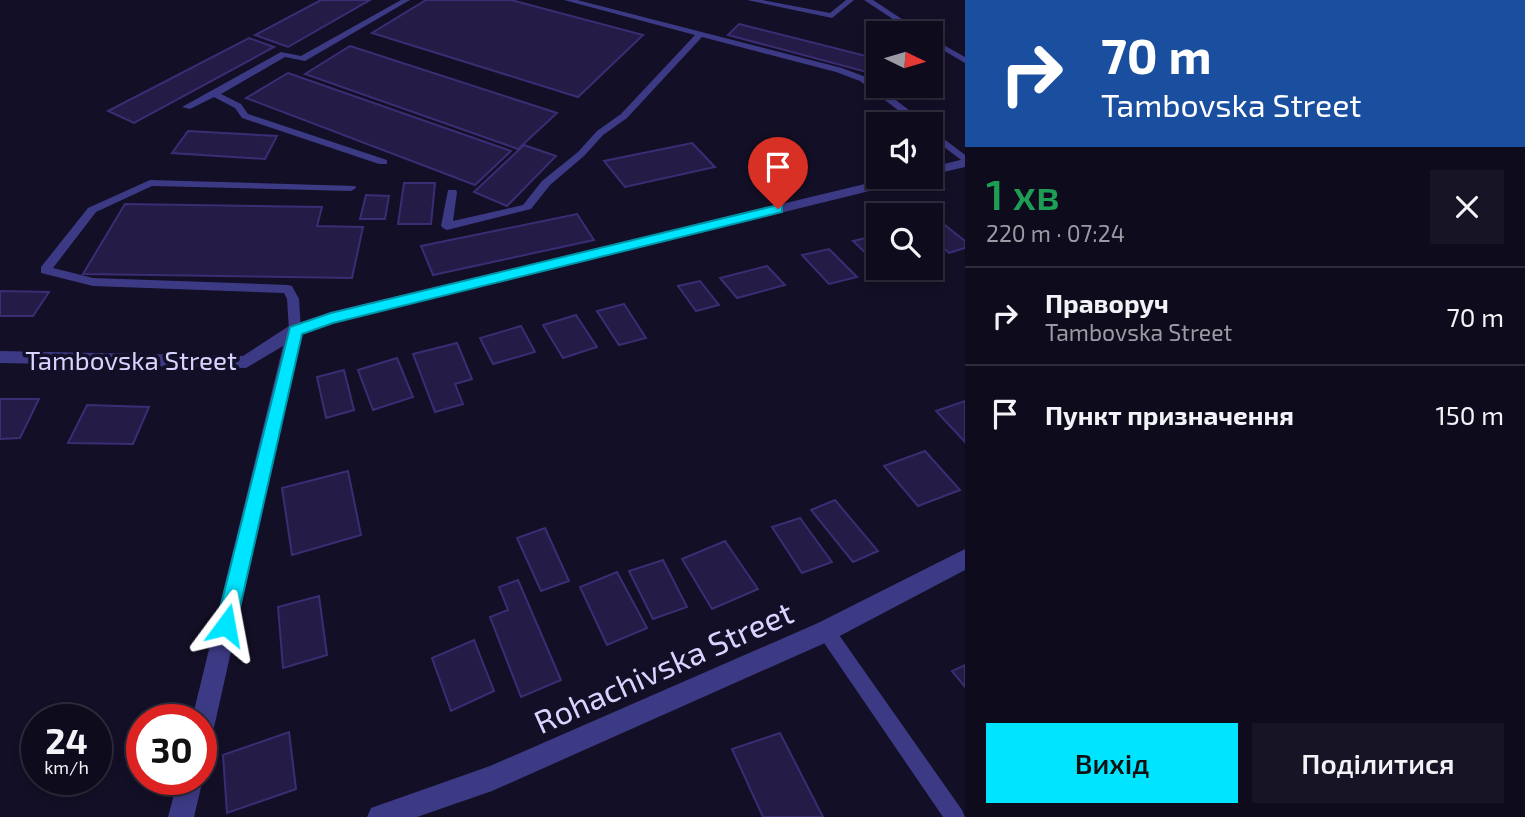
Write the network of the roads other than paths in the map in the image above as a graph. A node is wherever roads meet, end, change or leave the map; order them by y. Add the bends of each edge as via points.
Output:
1 (406, 0) edge
2 (568, 0) edge
3 (751, 0) edge
4 (850, 0) edge
5 (868, 0) edge
6 (900, 21) edge
7 (700, 35) junction
8 (943, 47) edge
9 (965, 61) edge
10 (214, 94) junction
11 (187, 107) dead end
12 (906, 112) edge
13 (943, 143) edge
14 (383, 162) dead end
15 (965, 162) edge
16 (943, 168) edge
17 (866, 187) edge
18 (351, 188) dead end
19 (452, 192) dead end
20 (295, 330) junction
21 (0, 358) edge
22 (965, 559) edge
23 (825, 631) junction
24 (208, 704) edge
25 (186, 795) edge
26 (181, 817) edge
27 (380, 817) edge
28 (955, 817) edge

1 - 10 lane via 302,60 284,54
2 - 7 lane
3 - 4 lane via 832,16
5 - 6 lane
7 - 12 lane via 839,69 863,79
7 - 19 lane via 624,116 546,183 527,207 447,226
8 - 9 lane
10 - 11 lane
10 - 14 lane via 238,106 245,116
13 - 15 lane
15 - 16 street
17 - 20 street, Tambovska Street
18 - 20 lane via 150,183 92,210 45,270 93,282 288,289
20 - 21 street, Tambovska Street via 246,362
20 - 24 street
22 - 23 street, Rohachivska Street
23 - 27 street, Rohachivska Street via 492,778
23 - 28 lane
25 - 26 street

